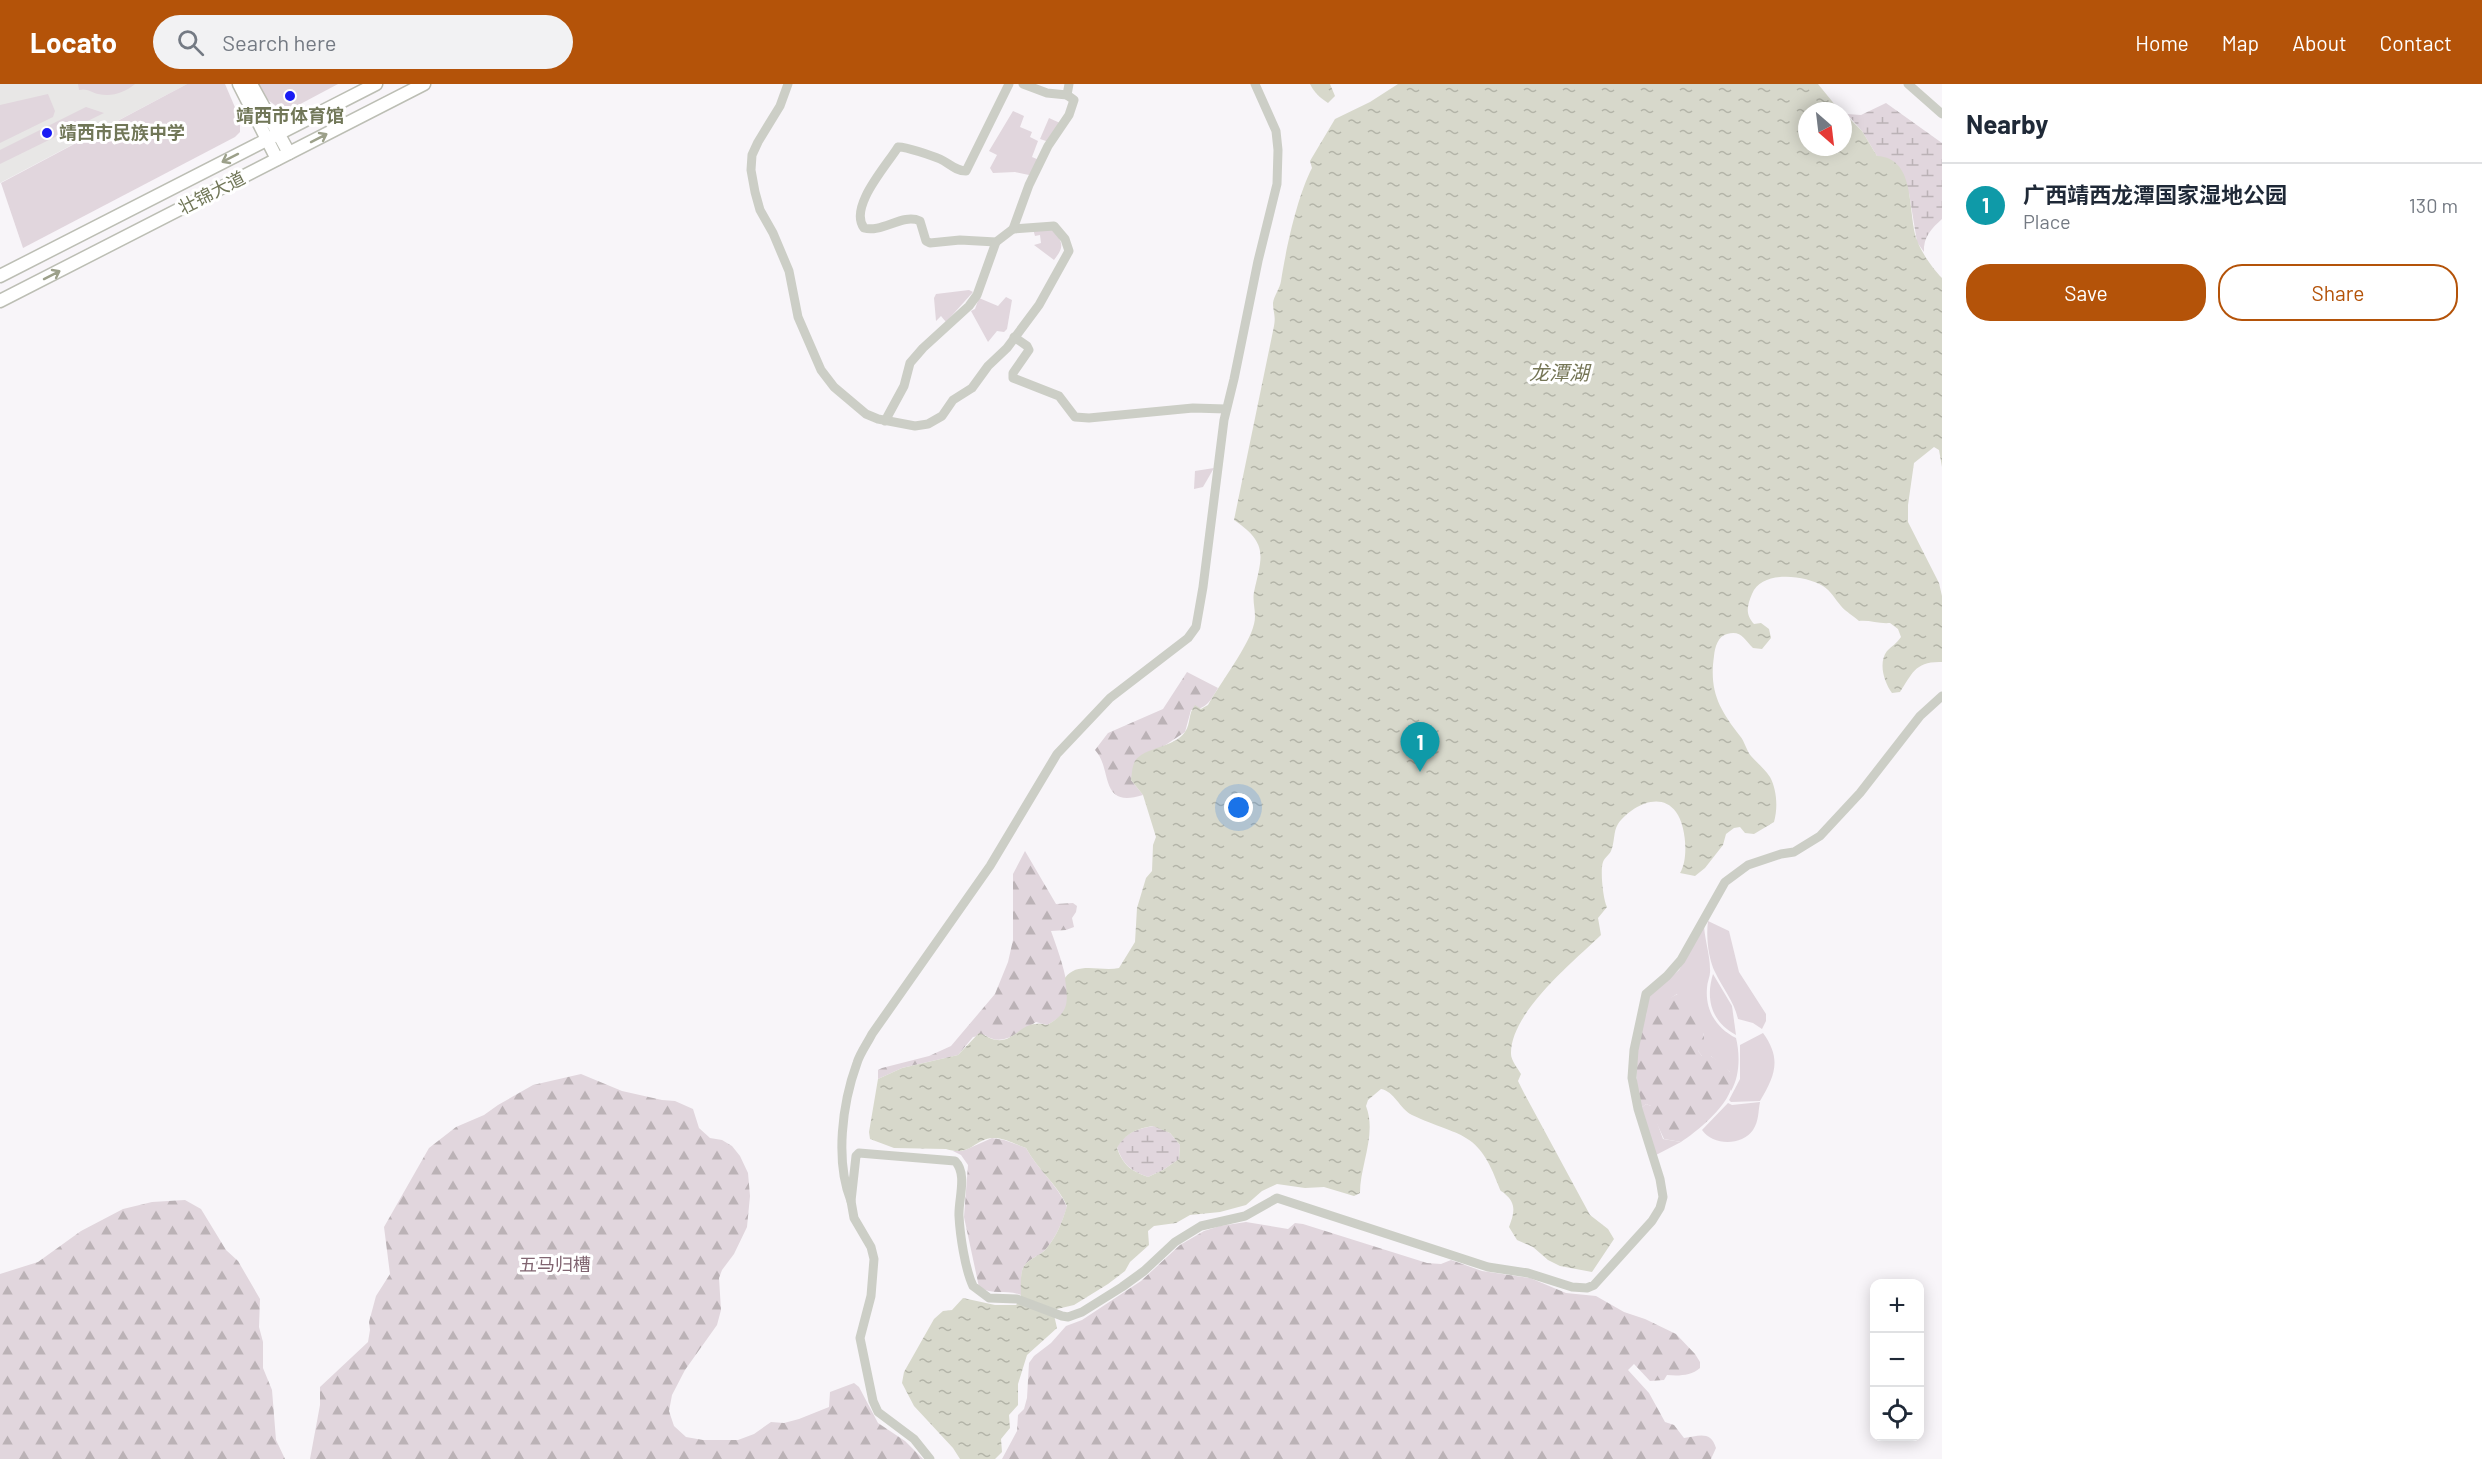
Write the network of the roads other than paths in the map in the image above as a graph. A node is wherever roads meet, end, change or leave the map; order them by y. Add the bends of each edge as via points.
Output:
1 (239, 84) edge
2 (251, 84) edge
3 (376, 84) edge
4 (424, 84) edge
5 (788, 84) edge
6 (1009, 84) edge
7 (1023, 84) edge
8 (1069, 84) edge
9 (1255, 84) edge
10 (1908, 84) edge
11 (1067, 94) junction
12 (1942, 114) edge
13 (272, 137) junction
14 (289, 153) junction
15 (277, 159) junction
16 (1014, 229) junction
17 (996, 242) junction
18 (0, 276) edge
19 (0, 301) edge
20 (1014, 337) junction
21 (1226, 409) junction
22 (885, 421) junction
23 (1942, 696) edge
24 (851, 1202) junction
25 (930, 1459) edge

1 - 13 main road
2 - 13 main road
3 - 13 main road, 壮锦大道
14 -> 4 main road, 壮锦大道
5 - 22 street via 752,156 751,170 760,210 789,271 798,316 821,370 853,405
6 - 17 street via 967,169 959,171 939,159 901,146 872,182 860,218 862,226 870,230 918,219 930,243
7 - 11 street via 1047,93
8 - 11 street
9 - 21 street via 1276,130 1277,184
10 - 12 street
11 - 16 street via 1074,100 1071,110 1029,185
13 - 14 main road
13 - 15 main road
13 -> 18 main road, 壮锦大道
14 - 15 main road, 壮锦大道
19 -> 15 main road, 壮锦大道
16 - 17 street
16 - 20 street via 1054,226 1069,251 1039,305
17 - 22 street via 977,295 910,363 904,386
20 - 21 street via 1029,350 1013,378 1059,396 1076,417
20 - 22 street via 975,385 955,397 938,419 915,426
21 - 24 street via 1196,627 1188,638 1110,698 1057,754 990,866 872,1034 857,1061 844,1117 842,1173
23 - 24 street via 1920,716 1860,793 1820,836 1794,852 1748,865 1725,882 1681,960 1646,994 1632,1078 1663,1197 1652,1221 1594,1285 1577,1288 1528,1273 1488,1267 1277,1198 1245,1216 1201,1226 1175,1242 1138,1276 1068,1317 1017,1299 989,1298 976,1290 958,1215 961,1175 955,1161 859,1153
24 - 25 street via 854,1218 874,1259 871,1296 860,1338 873,1401 879,1412 914,1439

